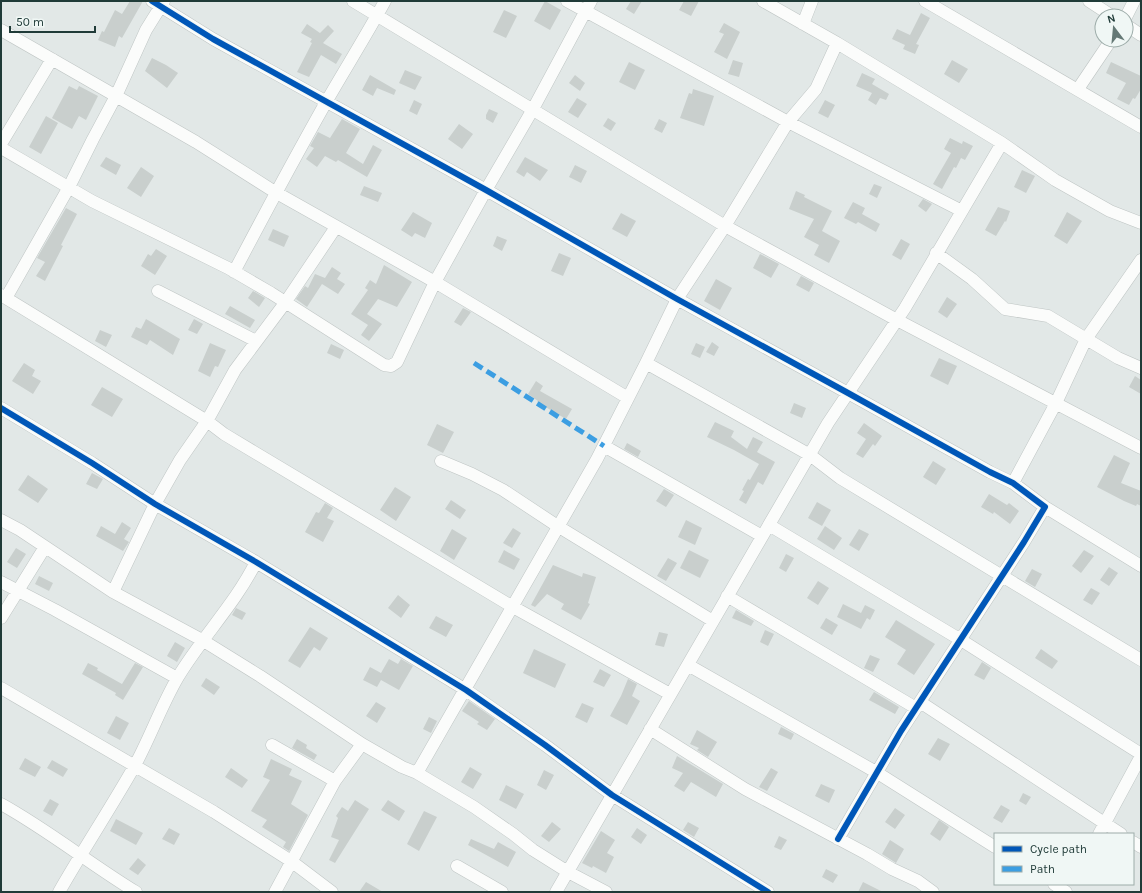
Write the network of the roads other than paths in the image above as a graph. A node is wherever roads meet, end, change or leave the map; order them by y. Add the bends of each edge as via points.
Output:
1 (353, 1) edge
2 (385, 1) edge
3 (567, 1) edge
4 (763, 1) edge
5 (812, 1) edge
6 (925, 1) edge
7 (1089, 1) edge
8 (159, 3) edge
9 (588, 6) edge
10 (1100, 8) edge
11 (377, 16) junction
12 (803, 24) junction
13 (1, 30) edge
14 (837, 43) junction
15 (1106, 48) edge
16 (52, 59) junction
17 (1078, 89) junction
18 (116, 96) junction
19 (327, 102) junction
20 (533, 109) junction
21 (788, 122) junction
22 (1141, 127) edge
23 (1002, 143) junction
24 (1, 144) edge
25 (1, 148) edge
26 (69, 187) junction
27 (486, 190) junction
28 (275, 192) junction
29 (962, 211) junction
30 (1141, 223) edge
31 (726, 226) junction
32 (336, 227) junction
33 (936, 253) junction
34 (1141, 260) edge
35 (234, 272) junction
36 (435, 282) junction
37 (158, 291) dead end
38 (4, 296) edge
39 (677, 299) junction
40 (285, 303) junction
41 (897, 320) junction
42 (1086, 339) junction
43 (256, 341) junction
44 (646, 363) junction
45 (1141, 368) edge
46 (848, 393) junction
47 (628, 398) junction
48 (1056, 403) junction
49 (1, 408) edge
50 (207, 421) junction
51 (604, 446) junction
52 (1141, 448) edge
53 (810, 455) junction
54 (441, 461) dead end
55 (1013, 482) junction
56 (155, 504) junction
57 (1045, 507) junction
58 (1, 520) edge
59 (769, 525) junction
60 (559, 527) junction
61 (762, 536) junction
62 (45, 547) junction
63 (256, 562) junction
64 (1141, 566) edge
65 (1002, 576) junction
66 (1, 582) edge
67 (19, 591) junction
68 (113, 592) junction
69 (727, 596) junction
70 (513, 607) junction
71 (1, 618) edge
72 (713, 621) junction
73 (202, 640) junction
74 (961, 640) junction
75 (1141, 660) edge
76 (688, 665) junction
77 (177, 678) junction
78 (1, 688) edge
79 (466, 690) junction
80 (670, 694) junction
81 (918, 705) junction
82 (650, 729) junction
83 (362, 744) junction
84 (272, 745) dead end
85 (1141, 755) edge
86 (134, 766) junction
87 (876, 772) junction
88 (417, 773) junction
89 (335, 781) junction
90 (612, 795) junction
91 (1, 804) edge
92 (1105, 823) junction
93 (1100, 833) edge
94 (1120, 833) edge
95 (838, 839) junction
96 (994, 846) edge
97 (80, 856) junction
98 (292, 861) junction
99 (457, 866) dead end
100 (568, 872) junction
101 (1056, 885) edge
102 (59, 892) edge
103 (136, 892) edge
104 (275, 892) edge
105 (332, 892) edge
106 (502, 892) edge
107 (556, 892) edge
108 (606, 892) edge
109 (768, 892) edge
110 (933, 892) edge
111 (1067, 892) edge

1 - 11 street
2 - 11 street
3 - 9 street
4 - 12 street
5 - 12 street
6 - 17 street
7 - 10 street
8 - 18 street
8 - 19 street via 213,39
9 - 20 street
9 - 21 street
11 - 19 street
11 - 20 street
12 - 14 street
13 - 16 street
14 - 21 street via 816,88
14 - 23 street
15 - 17 street
16 - 18 street
16 - 24 street
17 - 22 street
18 - 26 street
18 - 28 street
19 - 27 street
19 - 28 street
20 - 27 street
20 - 31 street
21 - 29 street
21 - 31 street
23 - 29 street
23 - 30 street via 1055,180 1110,210
25 - 26 street
26 - 35 street
26 - 38 street
27 - 36 street
27 - 39 street
28 - 32 street
28 - 35 street
29 - 33 street
31 - 39 street
31 - 41 street
32 - 36 street
32 - 40 street
33 - 41 street
33 - 42 street via 972,279 1005,308 1048,316
34 - 42 street
35 - 40 street
36 - 40 street via 397,362 391,366 384,365
36 - 47 street
37 - 43 street
38 - 50 street
39 - 44 street
39 - 46 street
40 - 43 street
41 - 46 street
41 - 48 street
42 - 45 street
42 - 48 street
43 - 50 street via 235,370
44 - 47 street
44 - 53 street
46 - 53 street
46 - 55 street via 990,472
47 - 51 street
48 - 52 street
48 - 55 street
49 - 56 street
50 - 56 street via 180,460
50 - 70 street via 224,434
51 - 60 street
51 - 61 street
53 - 59 street
53 - 65 street via 840,478
54 - 60 street via 503,490
55 - 57 street
56 - 63 street
56 - 68 street
57 - 64 street
57 - 65 street
58 - 62 street
59 - 61 street
59 - 74 street
60 - 70 street
60 - 72 street
61 - 69 street
62 - 67 street
62 - 68 street
63 - 73 street via 246,581
63 - 79 street
65 - 74 street
65 - 75 street
66 - 67 street
67 - 71 street
67 - 77 street
68 - 73 street
69 - 72 street
69 - 81 street
70 - 79 street
70 - 80 street
72 - 76 street
73 - 77 street
73 - 83 street
74 - 81 street
74 - 85 street
76 - 80 street
76 - 87 street
77 - 86 street
78 - 86 street
79 - 88 street
79 - 90 street
80 - 82 street
81 - 87 street
81 - 92 street
82 - 90 street
82 - 95 street via 745,789
83 - 88 street
83 - 89 street
84 - 89 street
85 - 92 street
86 - 97 street
86 - 98 street
87 - 95 street
87 - 96 street
88 - 100 street via 474,807
89 - 98 street
90 - 100 street
90 - 109 street
91 - 97 street
92 - 93 street
92 - 94 street
95 - 110 street via 918,881
97 - 102 street
97 - 103 street
98 - 104 street
98 - 105 street
99 - 106 street
100 - 107 street
100 - 108 street
101 - 111 street

